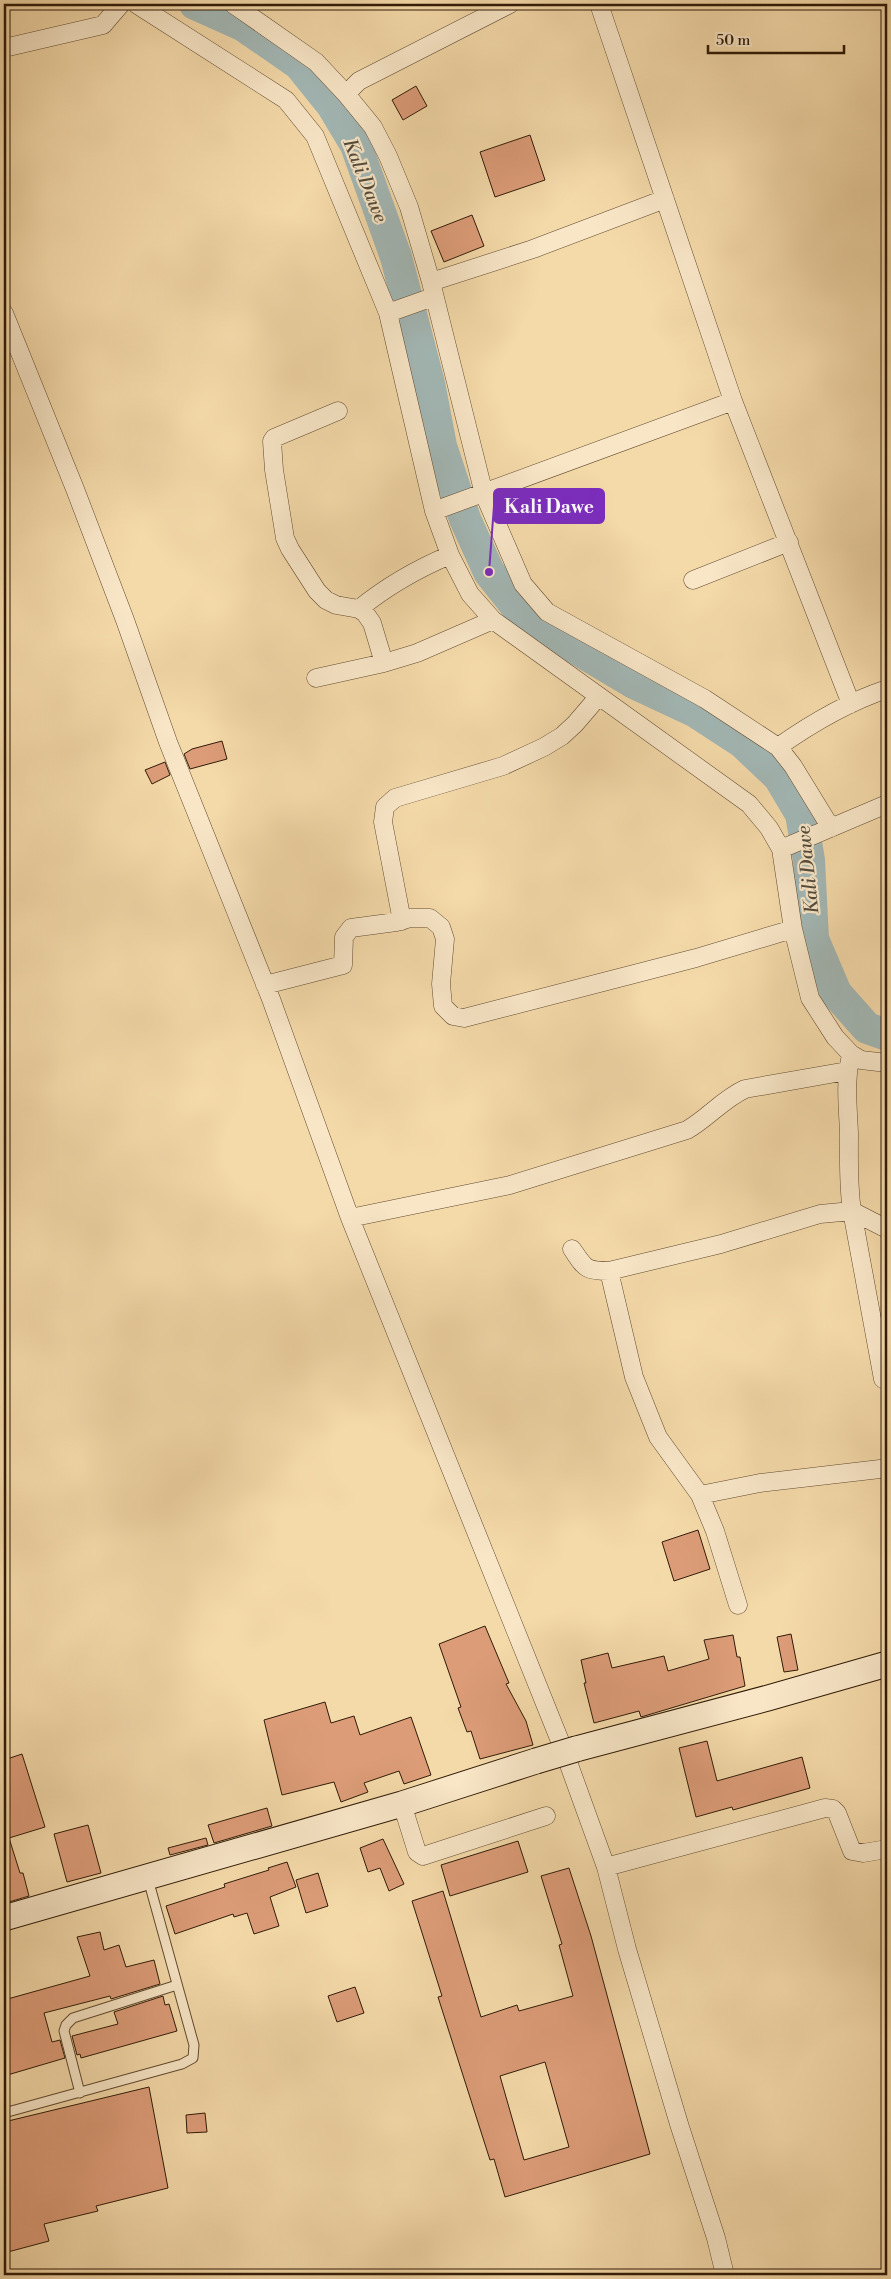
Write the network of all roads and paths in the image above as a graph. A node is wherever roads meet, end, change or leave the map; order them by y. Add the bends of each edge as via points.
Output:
1 (121, 4) edge
2 (136, 4) edge
3 (233, 4) edge
4 (510, 4) edge
5 (600, 4) edge
6 (4, 48) edge
7 (346, 94) junction
8 (665, 199) junction
9 (432, 289) junction
10 (4, 313) edge
11 (388, 313) junction
12 (734, 401) junction
13 (338, 411) dead end
14 (484, 494) junction
15 (441, 510) junction
16 (789, 542) junction
17 (450, 555) junction
18 (693, 580) dead end
19 (359, 609) junction
20 (493, 620) junction
21 (384, 662) junction
22 (316, 678) dead end
23 (887, 689) edge
24 (599, 696) junction
25 (851, 704) junction
26 (778, 747) junction
27 (887, 804) edge
28 (824, 831) junction
29 (789, 845) junction
30 (402, 921) junction
31 (793, 930) junction
32 (265, 985) junction
33 (851, 1054) junction
34 (887, 1063) edge
35 (848, 1072) junction
36 (852, 1211) junction
37 (350, 1218) junction
38 (887, 1228) edge
39 (572, 1249) dead end
40 (609, 1271) junction
41 (883, 1378) dead end
42 (880, 1469) dead end
43 (700, 1495) junction
44 (738, 1605) dead end
45 (887, 1664) edge
46 (402, 1804) junction
47 (546, 1816) dead end
48 (887, 1849) edge
49 (606, 1867) junction
50 (147, 1876) junction
51 (4, 1918) edge
52 (177, 1985) junction
53 (80, 2093) junction
54 (4, 2114) edge
55 (725, 2275) edge

1 - 6 street via 103,25
2 - 11 street via 286,100 302,116 315,136
3 - 7 street via 316,62
4 - 7 street via 360,81
5 - 8 street
7 - 9 street via 373,127 388,156 409,207
8 - 9 street
8 - 12 street
9 - 11 street
9 - 14 street
10 - 32 street
11 - 15 street
12 - 14 street
12 - 16 street
13 - 19 street via 274,438 274,470 285,538 294,556 326,600
14 - 15 street
14 - 26 street via 523,584 547,612 704,699
15 - 17 street
16 - 18 street
16 - 25 street
17 - 19 street via 385,588
17 - 20 street via 470,594
19 - 21 street via 372,623
20 - 21 street via 417,653
20 - 24 street
21 - 22 street
23 - 25 street
24 - 29 street via 748,804
24 - 30 street via 562,736 516,762 411,792 388,803 383,811 383,822
25 - 26 street via 807,727
26 - 28 street via 793,766
27 - 28 street
28 - 29 street
29 - 31 street
30 - 31 street via 430,918 440,927 445,939 441,984 443,1006 453,1016 464,1018
30 - 32 street via 351,928 344,937 343,965
31 - 33 street via 810,998 835,1037
32 - 37 street
33 - 34 street via 861,1060
33 - 35 street
35 - 36 street
35 - 37 street via 745,1089 730,1096 686,1130 510,1185
36 - 38 street
36 - 40 street via 820,1214 722,1244
36 - 41 street
37 - 49 street via 564,1751
39 - 40 street via 591,1271
40 - 43 street via 634,1378 658,1436
42 - 43 street via 760,1483
43 - 44 street
45 - 46 main road, bridge via 576,1749
46 - 47 street via 417,1852 423,1856
46 - 50 main road
48 - 49 street via 863,1853 852,1851 837,1813 825,1808
49 - 55 street via 627,1949
50 - 51 main road
50 - 52 lane
52 - 53 lane via 73,2018 66,2025 64,2031
52 - 53 lane via 194,2045 193,2058
53 - 54 lane

